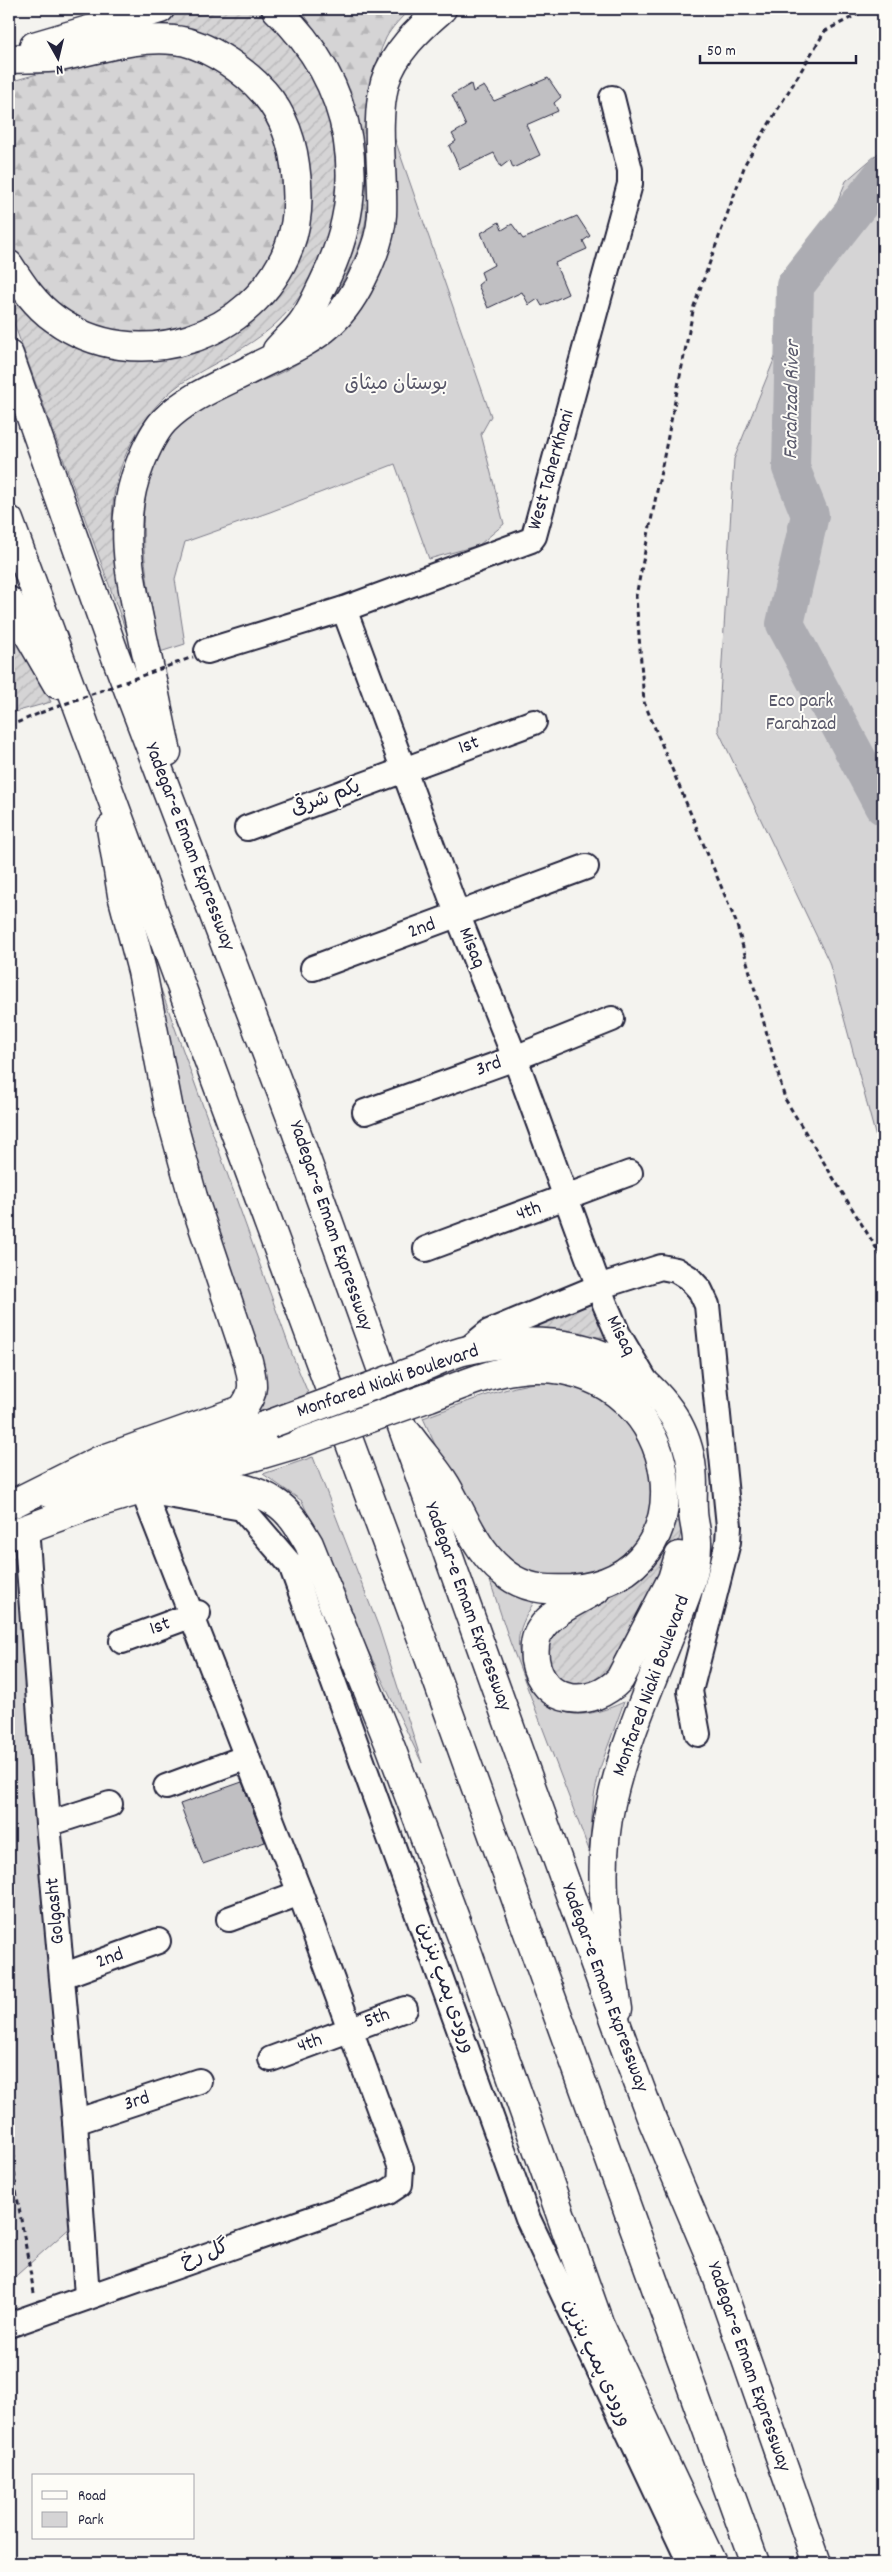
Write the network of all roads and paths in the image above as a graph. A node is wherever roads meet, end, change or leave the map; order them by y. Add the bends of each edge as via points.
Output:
1 (160, 9) edge
2 (442, 9) edge
3 (868, 9) edge
4 (282, 14) edge
5 (9, 54) edge
6 (9, 58) edge
7 (612, 98) dead end
8 (9, 265) edge
9 (9, 355) edge
10 (266, 362) junction
11 (9, 520) edge
12 (9, 601) edge
13 (344, 609) junction
14 (200, 654) joint
15 (534, 722) dead end
16 (9, 726) edge
17 (96, 754) junction
18 (404, 771) junction
19 (247, 828) dead end
20 (183, 832) junction
21 (586, 867) dead end
22 (458, 916) junction
23 (313, 968) dead end
24 (612, 1019) dead end
25 (515, 1058) junction
26 (365, 1112) dead end
27 (630, 1173) dead end
28 (566, 1199) junction
29 (426, 1249) dead end
30 (883, 1259) edge
31 (598, 1287) junction
32 (467, 1350) junction
33 (646, 1382) junction
34 (404, 1429) junction
35 (143, 1491) junction
36 (11, 1504) edge
37 (692, 1510) junction
38 (17, 1531) edge
39 (610, 1582) junction
40 (195, 1614) junction
41 (122, 1641) dead end
42 (698, 1734) dead end
43 (247, 1757) junction
44 (166, 1787) dead end
45 (110, 1804) dead end
46 (48, 1824) junction
47 (300, 1893) junction
48 (229, 1919) dead end
49 (158, 1941) dead end
50 (62, 1976) junction
51 (405, 2009) dead end
52 (349, 2030) junction
53 (624, 2045) junction
54 (271, 2059) dead end
55 (200, 2081) dead end
56 (9, 2110) edge
57 (75, 2122) junction
58 (87, 2296) junction
59 (38, 2314) junction
60 (9, 2325) edge
61 (690, 2563) edge
62 (712, 2563) edge
63 (755, 2563) edge
64 (817, 2563) edge

1 - 5 main road
2 - 10 main road via 408,41 386,82 380,127 382,218 362,280 330,325 306,344
3 - 30 path via 825,31 746,162 694,306 636,596 644,702 736,922 785,1099
4 - 10 main road via 311,48 334,90 346,128 350,194 340,249 322,287 301,324
6 - 8 main road via 59,57 124,42 175,40 214,53 241,69 267,95 286,125 298,184 297,214 289,246 272,279 228,322 207,334 180,343 146,348 90,338 55,319 28,294
7 - 13 street, West TaherKhani via 630,170 630,184 537,531 531,540
9 - 20 main road, Yadegar-e Emam Expressway via 114,652
10 - 20 main road via 189,401 164,422 147,447 127,504 132,591
11 - 17 main road
12 - 17 main road
13 - 14 street, West TaherKhani
13 - 18 street, Misaq
14 - 16 path, bridge
15 - 18 street, 1st
17 - 36 main road via 122,895 142,971 169,1110 254,1386 249,1401 241,1410 98,1461
17 - 63 main road via 430,1661
18 - 19 street, یکم شرقی
18 - 22 street, Misaq
20 - 34 main road, Yadegar-e Emam Expressway via 296,1128
21 - 22 street, 2nd
22 - 23 street, 2nd
22 - 25 street, Misaq
24 - 25 street, 3rd
25 - 26 street, 3rd
25 - 28 street, Misaq
27 - 28 street, 4th
28 - 29 street, 4th
28 - 31 street, Misaq
31 - 32 street via 488,1332
31 - 33 street, Misaq via 618,1334
31 - 42 street via 661,1267 676,1270 689,1278 707,1305 729,1526 728,1542 690,1691
32 - 33 main road, Monfared Niaki Boulevard via 539,1342 564,1345 592,1351 620,1363
32 - 36 main road, Monfared Niaki Boulevard, bridge via 270,1424 138,1468
33 - 37 main road, Monfared Niaki Boulevard via 660,1396 684,1433 692,1469
34 - 39 main road, Monfared Niaki Boulevard via 445,1484 478,1545 496,1566 529,1586 551,1590
34 - 53 main road, Yadegar-e Emam Expressway
35 - 38 main road, Monfared Niaki Boulevard
35 - 39 main road, Monfared Niaki Boulevard, bridge via 303,1442 496,1373 539,1368 576,1372 602,1383 633,1407 652,1434 661,1457 665,1485 659,1529 635,1563
35 - 40 street
35 - 61 street, ورودی پمپ بنزین via 242,1508 291,1565 528,2220
35 - 62 main road via 214,1485 244,1489 275,1502 293,1519 309,1544 465,1945 599,2323
37 - 39 main road via 672,1579 620,1678 610,1690 600,1695 577,1699 566,1697 546,1685 537,1669 534,1650 537,1636 560,1610
37 - 53 main road, Monfared Niaki Boulevard via 697,1542 691,1577 628,1742 611,1803 603,1852 605,1921
38 - 46 street, Golgasht
40 - 41 street, 1st
40 - 43 street
43 - 44 street
43 - 47 street
45 - 46 street
46 - 50 street, Golgasht
47 - 48 street
47 - 52 street
49 - 50 street, 2nd
50 - 57 street, Golgasht
51 - 52 street, 5th
52 - 54 street, 4th
52 - 58 street, گل رخ via 401,2168 400,2184 388,2192
53 - 64 main road, Yadegar-e Emam Expressway via 711,2259
55 - 57 street, 3rd
56 - 59 path via 16,2191
57 - 58 street, Golgasht
58 - 59 street, گل رخ
59 - 60 street, گل رخ

